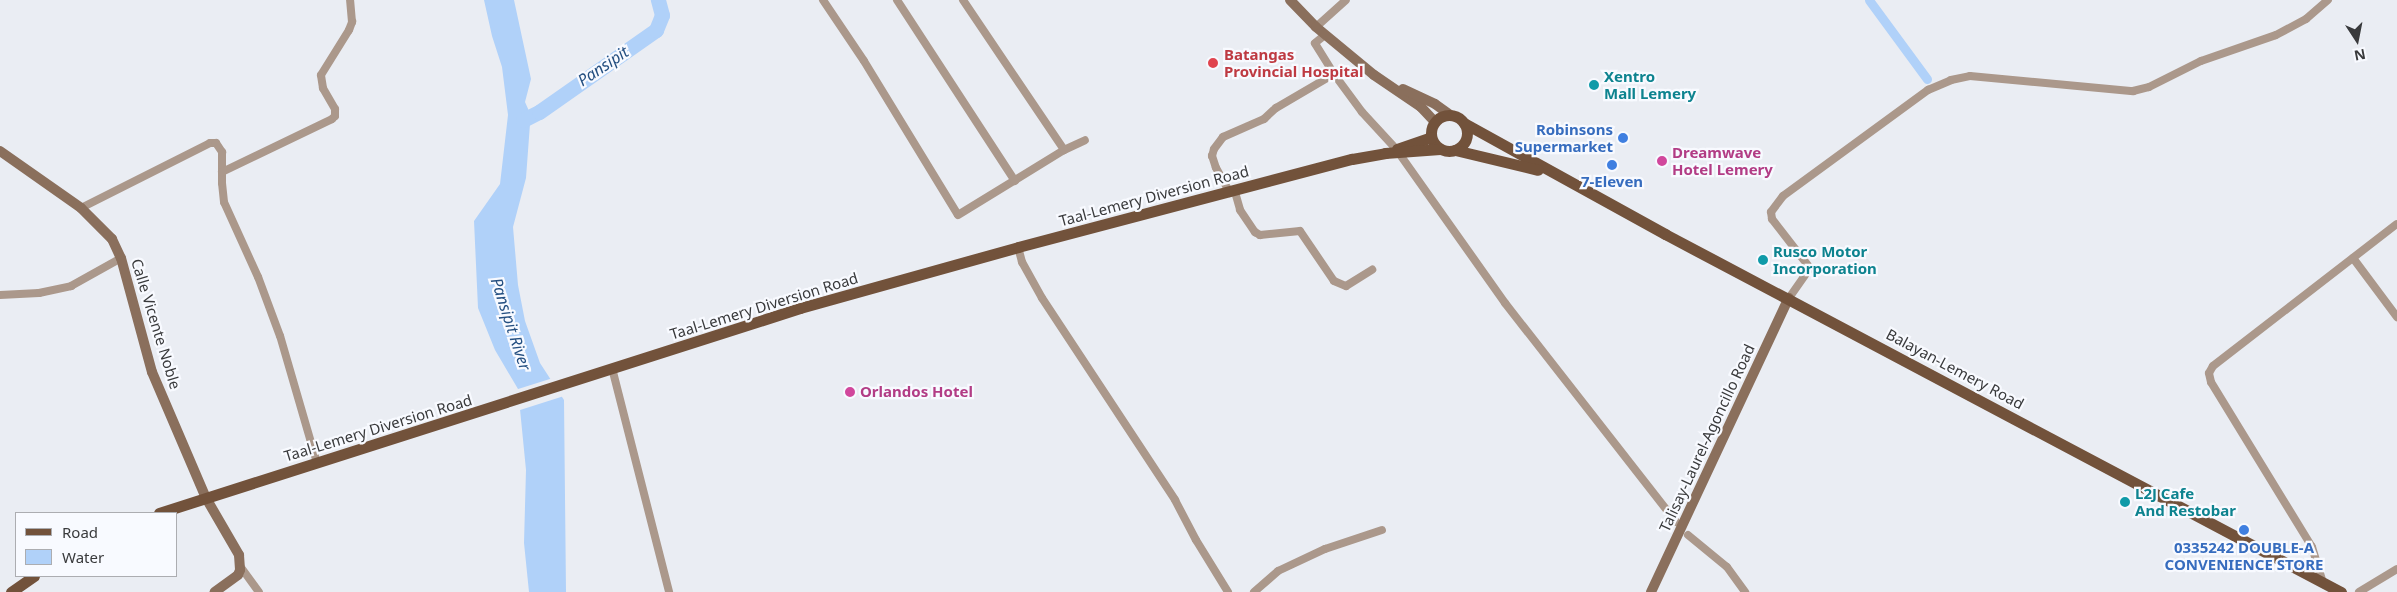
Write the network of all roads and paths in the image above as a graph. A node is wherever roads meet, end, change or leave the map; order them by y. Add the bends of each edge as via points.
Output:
1 (350, 0) edge
2 (823, 0) edge
3 (897, 0) edge
4 (963, 0) edge
5 (1290, 0) edge
6 (1346, 0) edge
7 (2328, 0) edge
8 (1316, 27) junction
9 (1325, 35) junction
10 (1334, 74) junction
11 (1374, 75) junction
12 (1450, 115) junction
13 (1435, 122) junction
14 (1464, 123) junction
15 (1431, 137) junction
16 (1085, 140) dead end
17 (1440, 149) junction
18 (1064, 150) junction
19 (1455, 150) junction
20 (0, 151) edge
21 (1393, 151) junction
22 (222, 172) junction
23 (1554, 174) junction
24 (1015, 181) junction
25 (1233, 192) junction
26 (81, 208) junction
27 (2397, 224) edge
28 (1018, 247) junction
29 (121, 258) junction
30 (2352, 258) junction
31 (1372, 270) dead end
32 (0, 295) edge
33 (1789, 298) junction
34 (2397, 317) edge
35 (612, 368) junction
36 (317, 463) junction
37 (206, 498) junction
38 (162, 512) edge
39 (1676, 522) dead end
40 (1382, 530) dead end
41 (1688, 535) dead end
42 (240, 566) junction
43 (2397, 569) edge
44 (33, 577) edge
45 (2323, 583) junction
46 (11, 592) edge
47 (215, 592) edge
48 (260, 592) edge
49 (669, 592) edge
50 (1228, 592) edge
51 (1254, 592) edge
52 (1651, 592) edge
53 (1745, 592) edge
54 (2341, 592) edge
55 (2359, 592) edge

1 - 22 street via 350,30 321,75 335,116
2 - 24 street via 864,60 958,215
3 - 24 street
4 - 18 street
5 - 8 main road
6 - 8 street
7 - 33 street via 2306,19 2276,35 2201,60 2149,87 2133,91 1970,76 1928,90 1783,196 1771,212 1772,219 1810,268
8 - 9 main road
9 - 10 street via 1315,43
9 - 11 main road
10 - 21 street
10 - 25 street via 1276,108 1264,119 1223,137 1212,156
11 - 12 main road via 1435,104
11 - 13 main road via 1421,107
12 - 13 main road
12 - 14 main road
13 - 15 main road
14 - 19 main road via 1466,139
14 - 23 main road, Balayan-Lemery Road
15 - 17 main road
15 - 21 main road, Taal-Lemery Diversion Road
16 - 18 street
17 - 19 main road
17 - 21 main road, Taal-Lemery Diversion Road
18 - 24 street
19 - 23 main road, Balayan-Lemery Road
20 - 26 main road, Calle Vicente Noble
21 - 25 main road, Taal-Lemery Diversion Road
21 - 39 street via 1505,303
22 - 26 street via 222,152 216,143 210,143
22 - 36 street via 224,202 280,336
23 - 33 main road, Balayan-Lemery Road
25 - 28 main road, Taal-Lemery Diversion Road
25 - 31 street via 1240,210 1255,232 1260,235 1300,231 1334,281 1346,286
26 - 29 main road, Calle Vicente Noble via 112,239
27 - 30 street
28 - 35 main road, Taal-Lemery Diversion Road via 800,308
28 - 50 street via 1022,262 1042,298 1175,500
29 - 32 street via 72,286 39,293
29 - 37 main road, Calle Vicente Noble via 152,372
30 - 34 street
30 - 45 street via 2213,366 2209,373 2211,382 2312,547
33 - 45 main road, Balayan-Lemery Road
33 - 52 main road, Talisay-Laurel-Agoncillo Road
35 - 36 main road, Taal-Lemery Diversion Road
35 - 49 street
36 - 37 main road, Taal-Lemery Diversion Road
37 - 38 main road, Taal-Lemery Diversion Road
37 - 42 main road, Calle Vicente Noble via 239,555
40 - 51 street via 1325,549 1278,571
41 - 53 street via 1727,567
42 - 47 main road via 238,575
42 - 48 street
43 - 55 street
44 - 46 main road
45 - 54 main road, Balayan-Lemery Road

